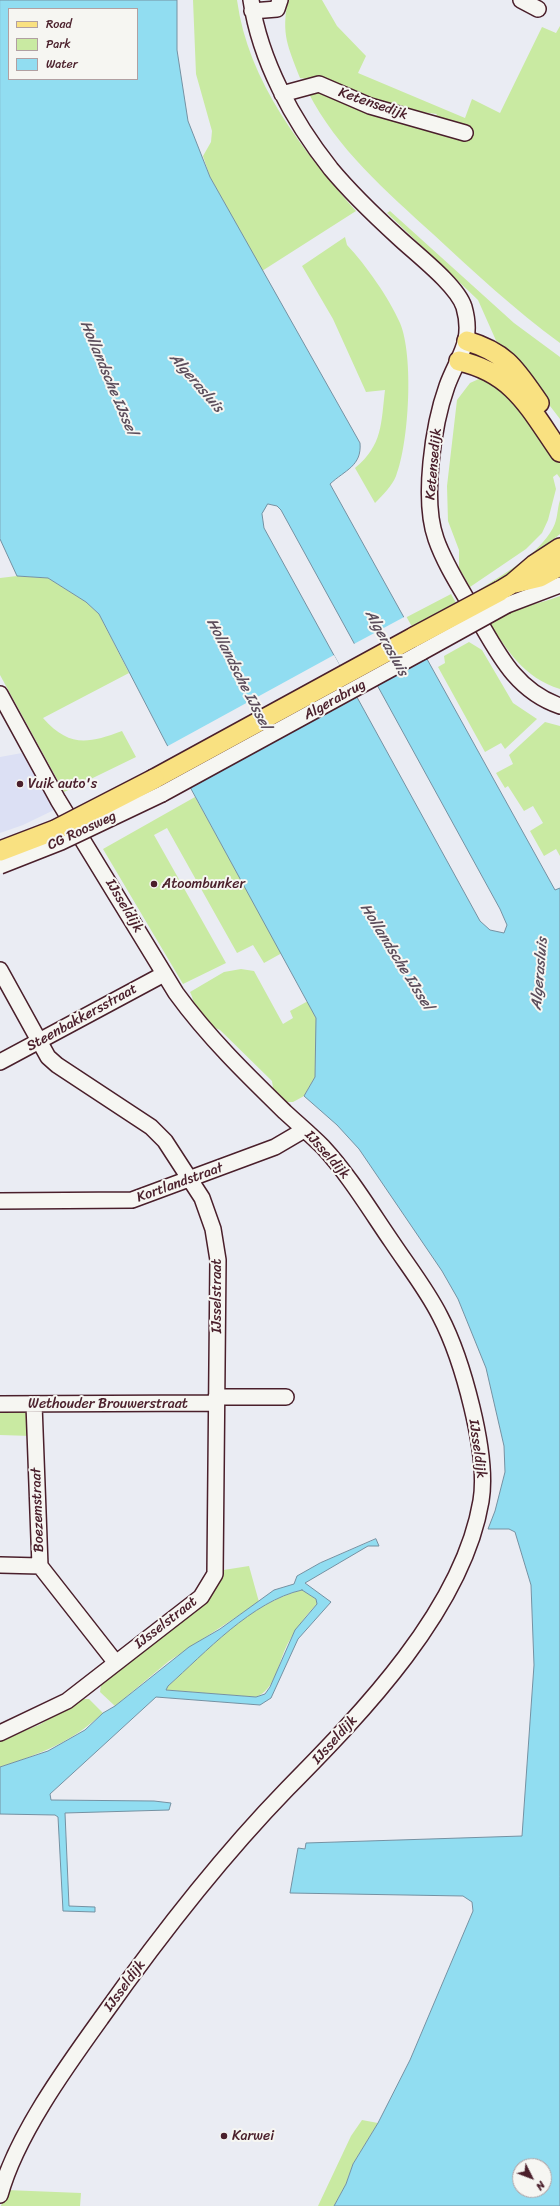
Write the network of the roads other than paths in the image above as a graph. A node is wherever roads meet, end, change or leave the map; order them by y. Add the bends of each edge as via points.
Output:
1 (280, 0) edge
2 (521, 0) edge
3 (252, 6) edge
4 (538, 9) dead end
5 (282, 94) junction
6 (465, 133) dead end
7 (467, 341) junction
8 (459, 361) junction
9 (560, 431) edge
10 (560, 452) edge
11 (560, 548) edge
12 (560, 566) edge
13 (560, 585) edge
14 (507, 593) junction
15 (0, 694) edge
16 (560, 706) edge
17 (158, 787) junction
18 (0, 851) edge
19 (0, 866) edge
20 (0, 970) edge
21 (164, 974) junction
22 (40, 1042) junction
23 (0, 1062) edge
24 (304, 1130) junction
25 (190, 1180) junction
26 (0, 1201) edge
27 (286, 1397) dead end
28 (216, 1400) junction
29 (0, 1404) edge
30 (34, 1404) junction
31 (0, 1565) edge
32 (40, 1566) junction
33 (116, 1663) junction
34 (0, 1732) edge
35 (0, 2195) edge

1 - 3 street via 277,9
2 - 4 street
3 - 5 street, Ketensedijk
5 - 6 street, Ketensedijk via 319,84 370,106
5 - 7 street, Ketensedijk via 328,165 376,216 457,294 463,305
7 - 8 street, Ketensedijk
7 - 9 main road via 498,353 516,370
8 - 10 main road via 487,369 499,376 524,401
8 - 16 street, Ketensedijk via 447,386 436,426 430,493 436,540 498,655 511,673 532,693
11 - 14 main road via 534,564
12 - 14 main road
13 - 14 street
14 - 17 main road, Algerabrug, bridge
15 - 21 street, IJsseldijk via 58,800
17 - 18 main road, CG Roosweg, bridge
17 - 19 street, CG Roosweg, bridge via 61,842
20 - 22 street, IJsselstraat
21 - 22 street, Steenbakkersstraat
21 - 24 street, IJsseldijk via 198,1022 224,1052
22 - 23 street, Steenbakkersstraat
22 - 25 street, IJsselstraat via 48,1057 57,1066 159,1134
24 - 25 street, Kortlandstraat via 276,1147
24 - 35 street, IJsseldijk via 339,1166 440,1315 464,1381 479,1448 482,1497 476,1524 467,1551 445,1595 419,1637 336,1740 285,1791 181,1911 68,2064 16,2154
25 - 26 street, Kortlandstraat via 132,1200
25 - 28 street, IJsselstraat via 202,1198 217,1246
27 - 28 street, Wethouder Brouwerstraat
28 - 30 street, Wethouder Brouwerstraat
28 - 33 street, IJsselstraat via 215,1574 200,1597
29 - 30 street, Wethouder Brouwerstraat
30 - 32 street, Boezemstraat
31 - 32 street
32 - 33 street, Boezemstraat
33 - 34 street, IJsselstraat via 67,1701

